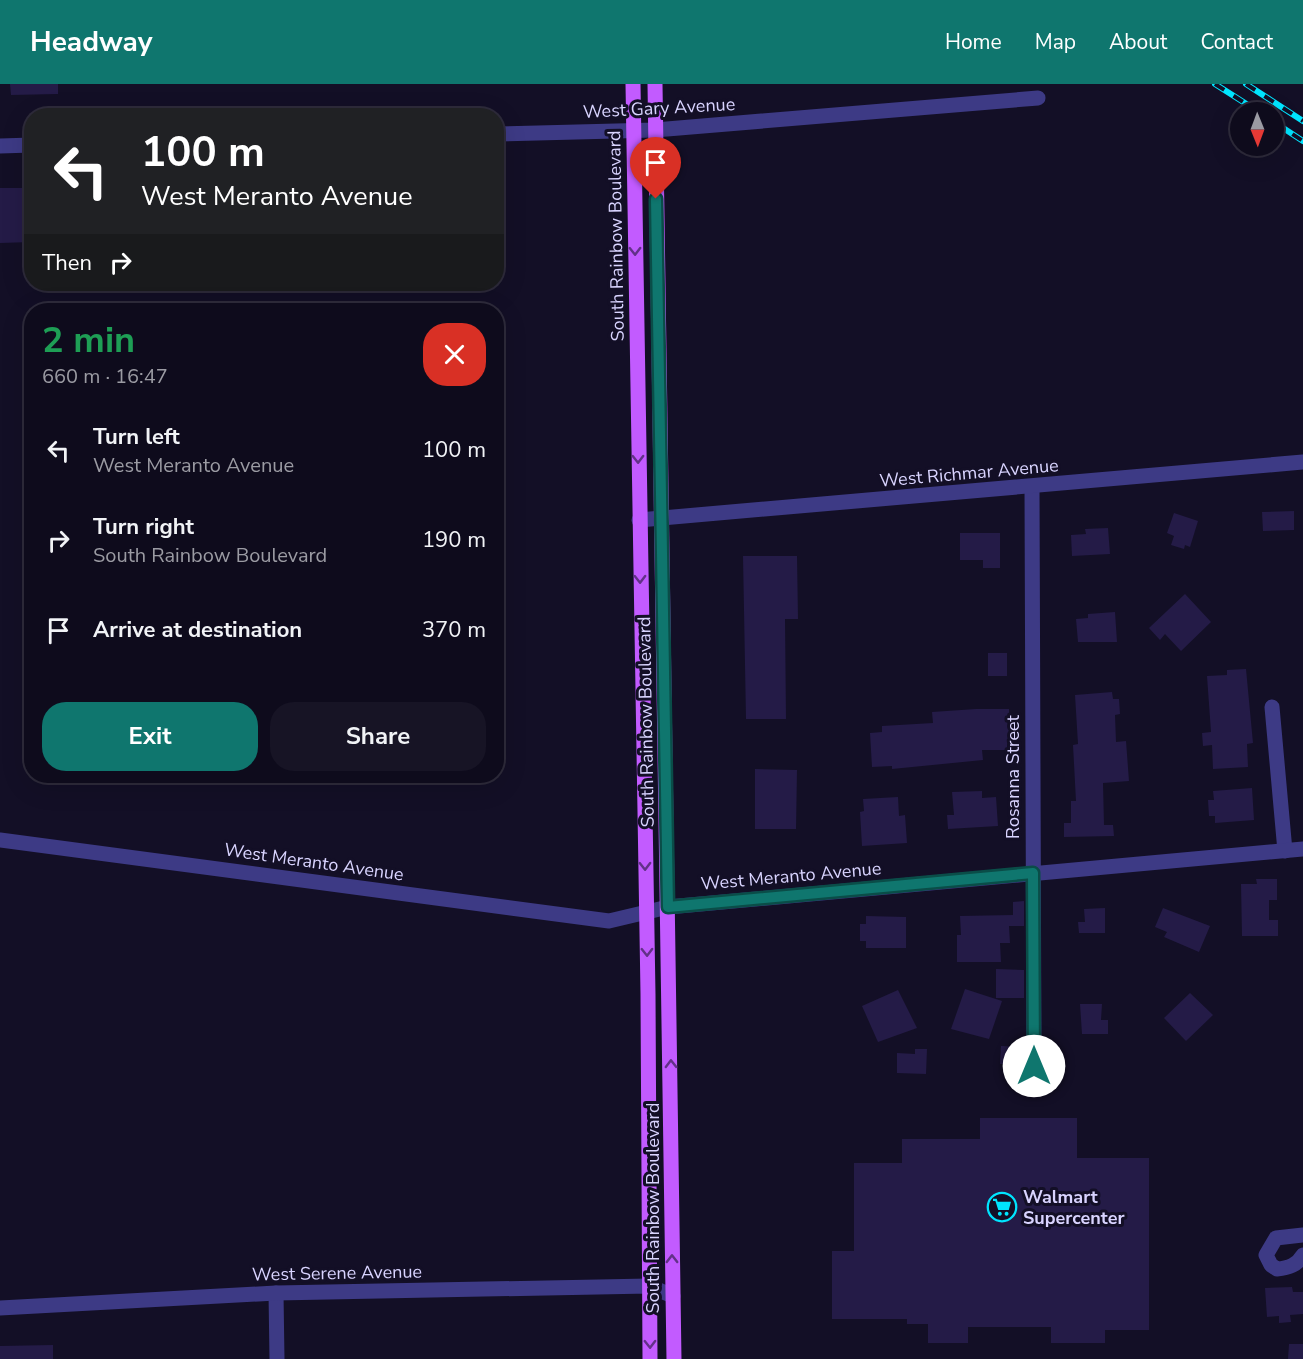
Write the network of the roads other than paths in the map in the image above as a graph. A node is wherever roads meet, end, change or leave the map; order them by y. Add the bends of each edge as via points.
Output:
1 (633, 84) edge
2 (655, 84) edge
3 (1038, 98) dead end
4 (633, 129) junction
5 (655, 130) junction
6 (504, 134) edge
7 (24, 145) edge
8 (0, 146) edge
9 (1303, 462) edge
10 (1032, 487) junction
11 (662, 519) junction
12 (639, 520) junction
13 (1272, 707) dead end
14 (0, 840) edge
15 (1303, 849) edge
16 (1285, 851) junction
17 (1033, 873) junction
18 (668, 907) junction
19 (646, 910) junction
20 (1034, 1066) dead end
21 (1303, 1235) edge
22 (1303, 1255) edge
23 (649, 1286) junction
24 (276, 1293) junction
25 (673, 1296) junction
26 (0, 1308) edge
27 (277, 1359) edge
28 (650, 1359) edge
29 (674, 1359) edge

1 - 4 main road, South Rainbow Boulevard
2 - 5 main road, South Rainbow Boulevard
3 - 5 street, West Gary Avenue
4 - 5 street, West Gary Avenue
4 - 6 street, West Gary Avenue
4 -> 12 main road, South Rainbow Boulevard
5 - 11 main road, South Rainbow Boulevard
7 - 8 street
9 - 10 street, West Richmar Avenue
10 - 11 street, West Richmar Avenue
10 - 17 street, Rosanna Street
11 - 12 street, West Richmar Avenue
11 - 18 main road, South Rainbow Boulevard
12 -> 19 main road, South Rainbow Boulevard
13 - 16 street
14 - 19 street, West Meranto Avenue via 609,921
15 - 16 street, West Meranto Avenue
16 - 17 street, West Meranto Avenue
17 - 18 street, West Meranto Avenue
17 - 20 street, Rosanna Street
18 - 19 street, West Meranto Avenue
25 -> 18 main road, South Rainbow Boulevard
19 -> 23 main road, South Rainbow Boulevard
21 - 22 street via 1276,1238 1266,1254 1277,1269 1299,1262
23 - 24 street, West Serene Avenue
23 - 25 street, West Serene Avenue
23 -> 28 main road, South Rainbow Boulevard
24 - 26 street, West Serene Avenue
24 - 27 street
25 - 29 main road, South Rainbow Boulevard

